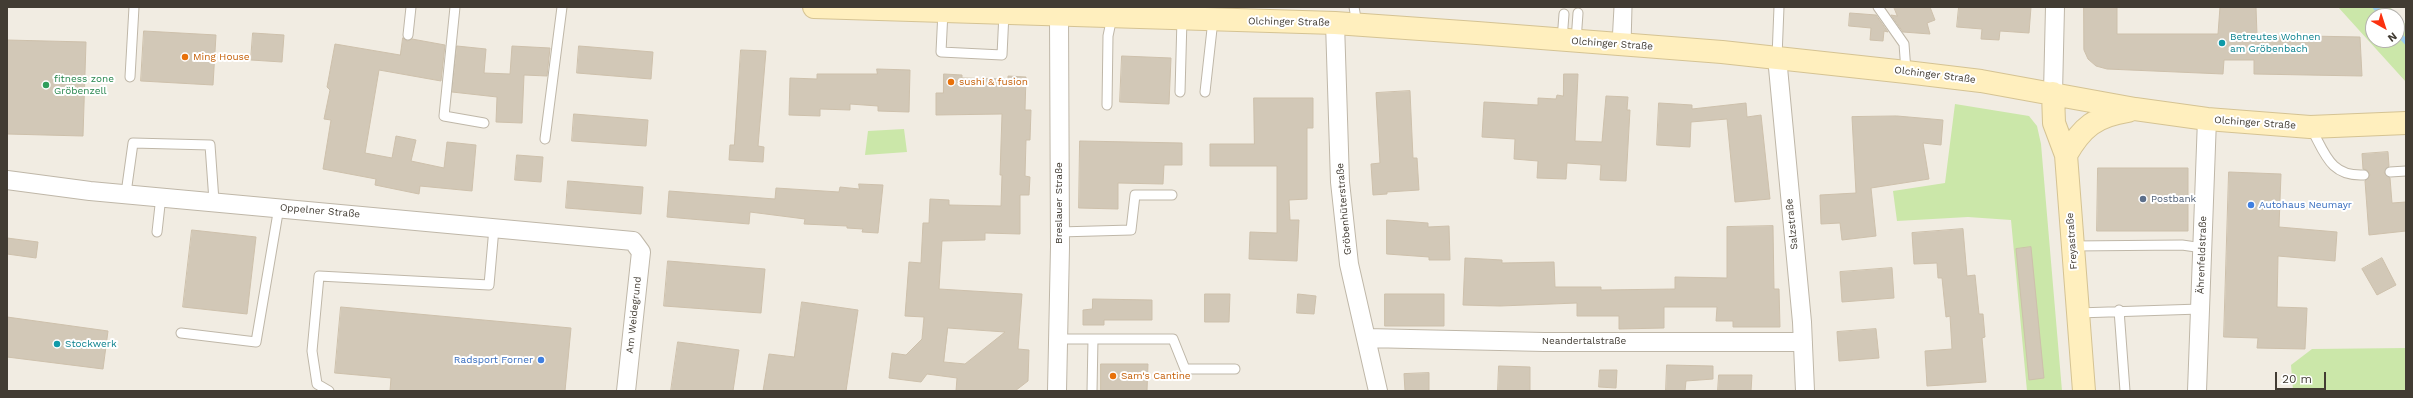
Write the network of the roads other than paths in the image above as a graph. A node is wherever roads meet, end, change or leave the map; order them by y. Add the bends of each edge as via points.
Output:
1 (134, 7) edge
2 (411, 7) edge
3 (455, 7) edge
4 (562, 7) edge
5 (814, 7) edge
6 (1619, 7) edge
7 (1627, 7) edge
8 (1779, 7) edge
9 (1878, 7) edge
10 (2054, 7) edge
11 (883, 8) edge
12 (974, 10) edge
13 (942, 11) junction
14 (1009, 11) edge
15 (1066, 13) edge
16 (1578, 13) dead end
17 (1101, 14) edge
18 (1564, 14) dead end
19 (1356, 16) edge
20 (1182, 19) junction
21 (1213, 20) junction
22 (1335, 23) junction
23 (408, 35) dead end
24 (1569, 41) junction
25 (1622, 45) junction
26 (1777, 57) junction
27 (1906, 72) junction
28 (130, 77) dead end
29 (1180, 92) dead end
30 (1205, 92) dead end
31 (2053, 93) junction
32 (1107, 105) dead end
33 (2135, 109) junction
34 (2207, 119) junction
35 (2406, 123) edge
36 (484, 124) dead end
37 (2310, 127) junction
38 (545, 139) dead end
39 (2066, 155) junction
40 (2406, 171) edge
41 (2390, 172) dead end
42 (2364, 174) dead end
43 (7, 180) edge
44 (126, 193) junction
45 (161, 196) junction
46 (1172, 196) dead end
47 (214, 201) junction
48 (279, 207) junction
49 (494, 228) junction
50 (158, 232) dead end
51 (1059, 232) junction
52 (632, 241) joint
53 (2073, 246) junction
54 (2203, 248) junction
55 (2200, 309) junction
56 (2119, 310) junction
57 (2077, 313) junction
58 (181, 333) dead end
59 (1366, 338) junction
60 (1093, 339) junction
61 (1058, 340) junction
62 (1803, 342) junction
63 (1235, 369) dead end
64 (329, 391) edge
65 (626, 391) edge
66 (1057, 391) edge
67 (1092, 391) edge
68 (1378, 391) edge
69 (1805, 391) edge
70 (2084, 391) edge
71 (2125, 391) edge
72 (2197, 391) edge

1 - 28 lane
2 - 23 lane
3 - 36 lane via 444,116
4 - 38 lane
5 - 11 main road, Olchinger Straße
6 - 25 lane
7 - 25 lane
8 - 26 lane
9 - 27 lane via 1904,44
10 - 31 street
11 - 13 main road, Olchinger Straße
12 - 13 main road, Olchinger Straße
12 - 14 main road, Olchinger Straße
13 - 14 lane via 941,52 1002,55
14 - 15 main road, Olchinger Straße
15 - 17 main road, Olchinger Straße
15 - 51 street, Breslauer Straße
16 - 24 lane
17 - 20 main road, Olchinger Straße
17 - 32 lane via 1108,36
18 - 24 lane
19 - 22 main road, Olchinger Straße
19 - 24 main road, Olchinger Straße
20 - 21 main road, Olchinger Straße
20 - 29 lane
21 - 22 main road, Olchinger Straße via 1255,15 1297,16
21 - 30 lane
22 - 59 street, Gröbenhüterstraße via 1340,182 1349,264
24 - 25 main road, Olchinger Straße
25 - 26 main road, Olchinger Straße
26 - 27 main road, Olchinger Straße
26 - 62 street, Salzstraße
27 - 31 main road, Olchinger Straße
31 - 33 main road, Olchinger Straße
31 - 39 main road, Freyastraße via 2054,123
33 - 34 main road, Olchinger Straße
33 - 39 main road via 2111,114 2082,130
34 - 37 main road, Olchinger Straße
34 - 54 street, Ährenfeldstraße
35 - 37 main road, Olchinger Straße
37 - 42 lane via 2331,166 2352,176
39 - 53 main road, Freyastraße
40 - 41 lane
43 - 44 street, Oppelner Straße
44 - 45 street, Oppelner Straße
44 - 47 lane via 133,143 210,145
45 - 47 street, Oppelner Straße
45 - 50 lane
46 - 51 lane via 1135,195 1131,230
47 - 48 street, Oppelner Straße
48 - 49 street, Oppelner Straße
48 - 58 lane via 256,342
49 - 52 street, Oppelner Straße
49 - 64 lane via 488,285 319,276 312,351 317,384
51 - 61 street, Breslauer Straße
52 - 65 street, Am Weidegrund via 641,252
53 - 54 lane via 2182,245
53 - 57 main road, Freyastraße
54 - 55 street, Ährenfeldstraße
55 - 56 lane
55 - 72 street, Ährenfeldstraße
56 - 57 lane
56 - 71 lane
57 - 70 main road, Freyastraße
59 - 62 street, Neandertalstraße via 1544,342
59 - 68 street, Gröbenhüterstraße
60 - 61 lane
60 - 63 lane via 1173,339 1185,369
60 - 67 lane
61 - 66 street, Breslauer Straße
62 - 69 street, Salzstraße

